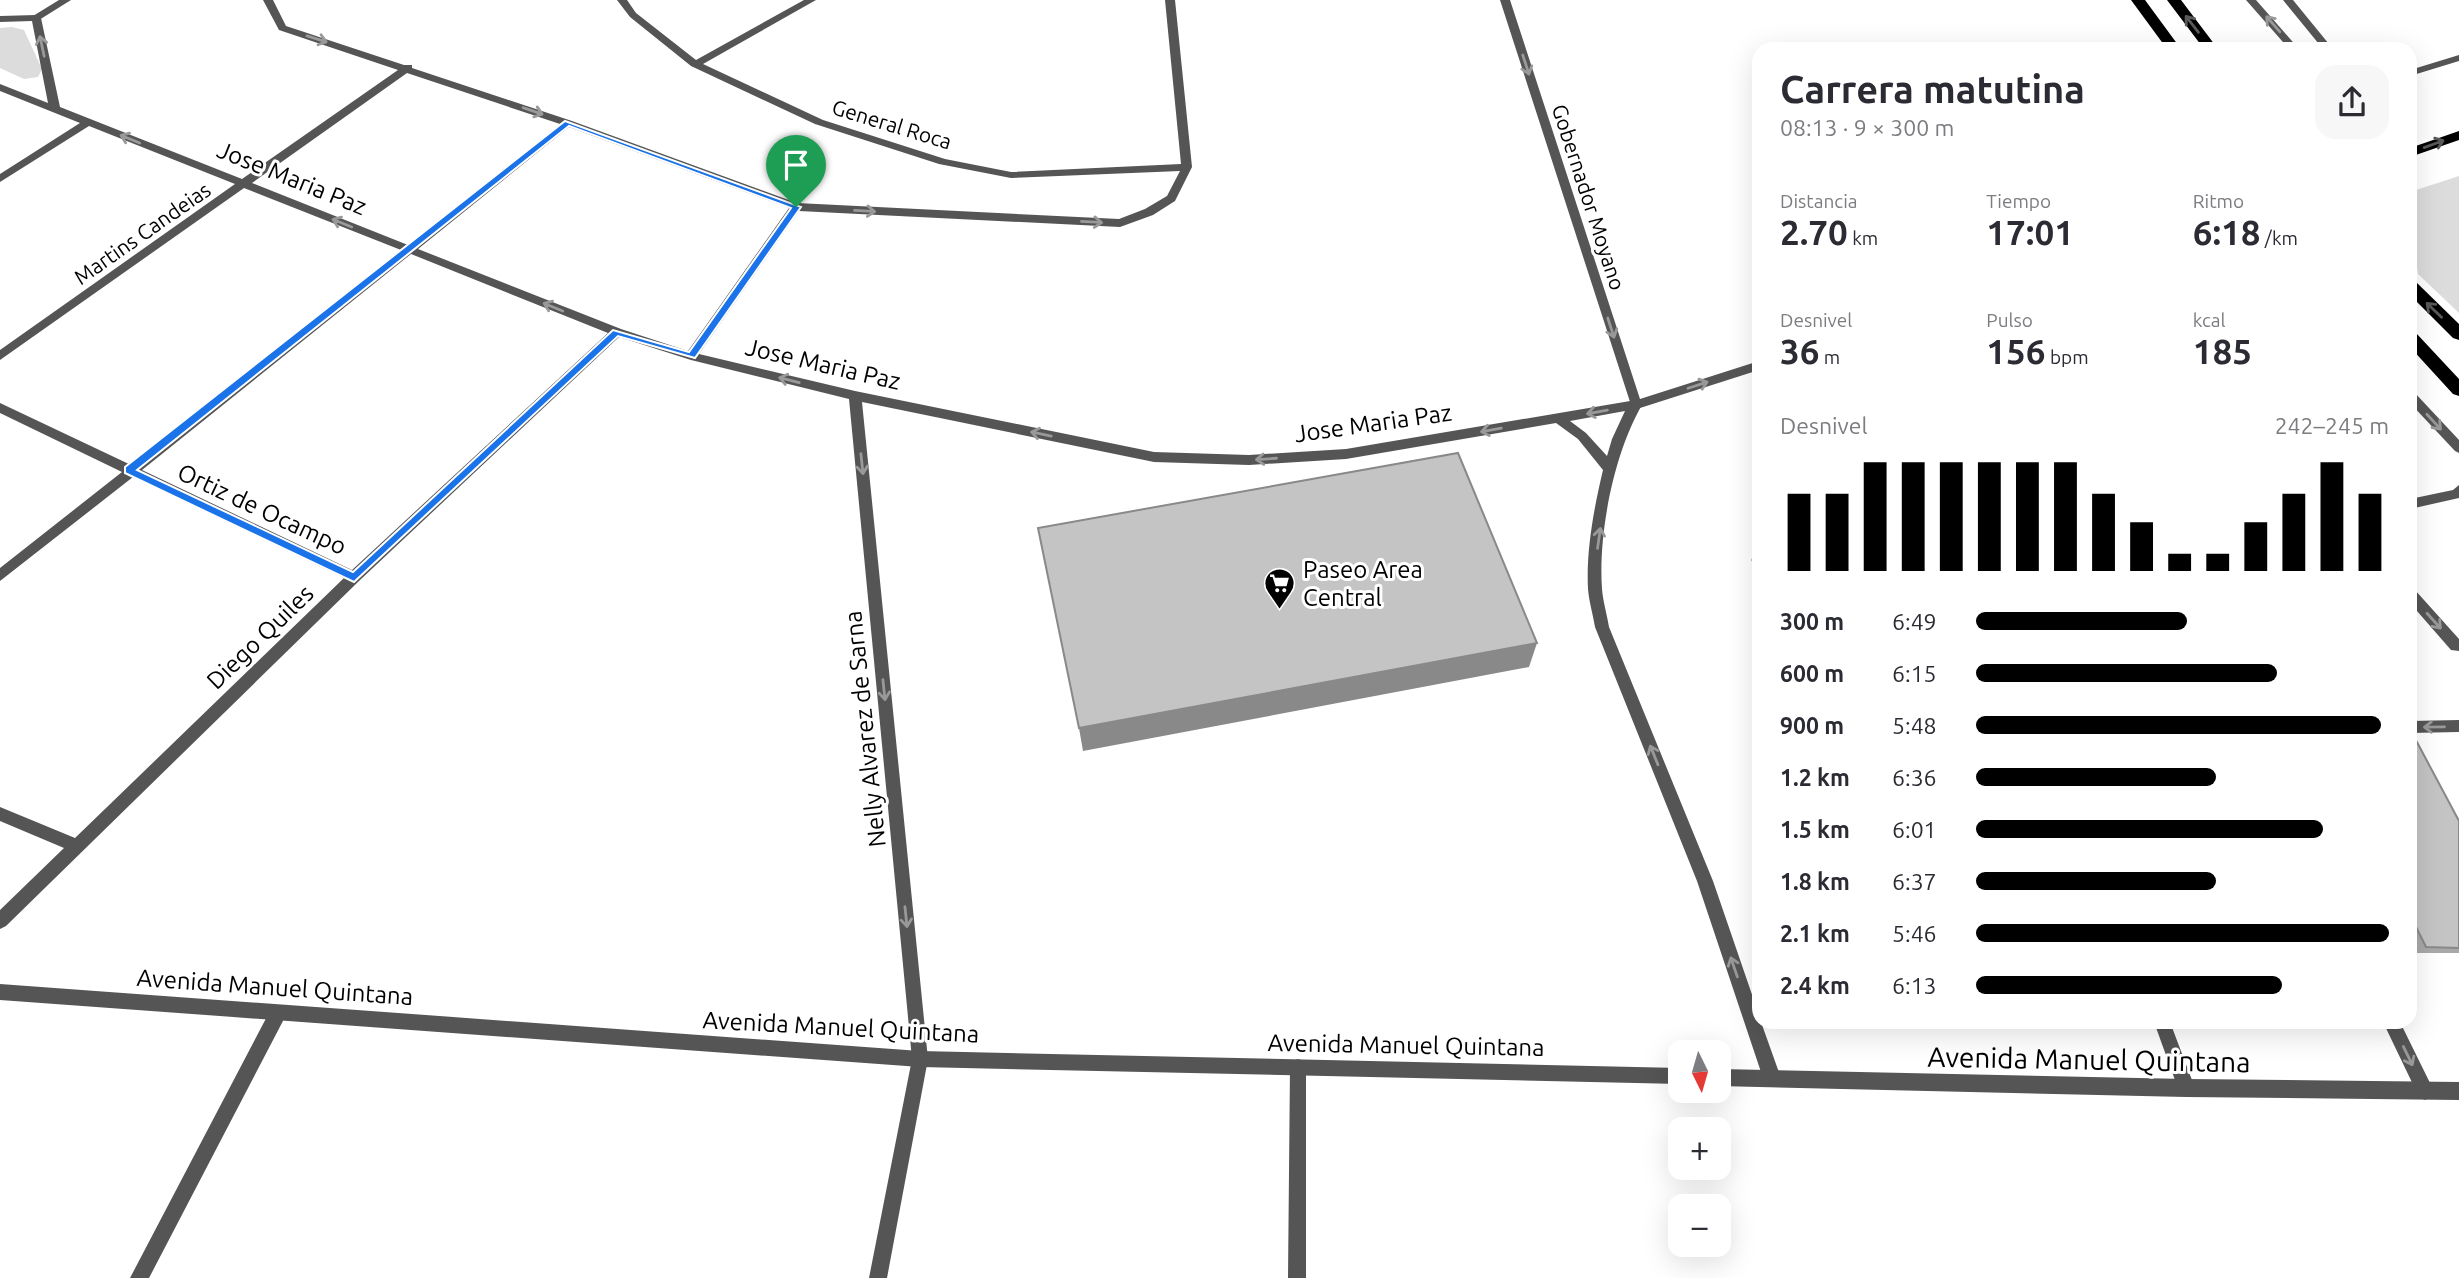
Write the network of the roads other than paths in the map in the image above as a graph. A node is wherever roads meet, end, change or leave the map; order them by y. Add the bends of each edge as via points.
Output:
1 (66, 0) edge
2 (268, 0) edge
3 (622, 0) edge
4 (811, 0) edge
5 (1170, 0) edge
6 (1505, 0) edge
7 (2138, 0) edge
8 (2174, 0) edge
9 (2251, 0) edge
10 (2288, 0) edge
11 (36, 18) junction
12 (0, 19) edge
13 (2169, 42) edge
14 (2206, 42) edge
15 (2288, 42) edge
16 (2322, 42) edge
17 (2459, 58) edge
18 (695, 64) junction
19 (408, 68) junction
20 (2417, 71) edge
21 (0, 87) edge
22 (55, 109) junction
23 (88, 122) junction
24 (568, 123) junction
25 (2459, 135) edge
26 (2417, 150) edge
27 (1186, 167) junction
28 (0, 179) edge
29 (245, 184) junction
30 (796, 207) junction
31 (410, 250) junction
32 (2417, 293) edge
33 (617, 332) junction
34 (2459, 334) edge
35 (2417, 345) edge
36 (0, 356) edge
37 (691, 356) junction
38 (1752, 367) edge
39 (2459, 390) edge
40 (855, 396) junction
41 (2417, 403) edge
42 (1636, 405) junction
43 (0, 408) edge
44 (1558, 418) junction
45 (2459, 448) edge
46 (1610, 469) junction
47 (129, 470) junction
48 (2459, 490) edge
49 (2417, 503) edge
50 (0, 576) edge
51 (354, 577) junction
52 (2417, 602) edge
53 (2459, 645) edge
54 (2459, 726) edge
55 (2417, 727) edge
56 (0, 814) edge
57 (77, 846) junction
58 (0, 921) edge
59 (0, 992) edge
60 (278, 1013) junction
61 (1752, 1019) edge
62 (1755, 1029) edge
63 (2164, 1029) edge
64 (2394, 1029) edge
65 (920, 1059) junction
66 (1298, 1067) junction
67 (1668, 1076) edge
68 (1731, 1077) edge
69 (1772, 1078) junction
70 (2186, 1088) junction
71 (2425, 1091) junction
72 (2459, 1091) edge
73 (139, 1278) edge
74 (878, 1278) edge
75 (1297, 1278) edge

1 - 11 street
2 -> 19 street via 282,28
3 - 18 street, General Roca via 633,16
4 - 18 street
5 - 27 street
6 -> 42 street, Gobernador Moyano
7 - 13 highway
14 -> 8 highway
15 -> 9 street
10 - 16 street
11 - 12 street
22 -> 11 street
17 - 20 street
18 - 27 street, General Roca via 819,122 943,162 1011,175
19 -> 24 street
19 - 29 street, Martins Candeias
21 - 22 street, Jose Maria Paz
22 - 23 street, Jose Maria Paz
23 - 28 street
29 -> 23 street, Jose Maria Paz
24 - 30 street
24 - 31 street
26 -> 25 main road
30 -> 27 street via 1120,223 1171,198
31 -> 29 street, Jose Maria Paz
29 - 36 street, Martins Candeias
30 - 37 street
33 -> 31 street, Jose Maria Paz
31 - 47 street
34 -> 32 highway
33 - 37 street, Jose Maria Paz
33 - 51 street, Diego Quiles
35 - 39 highway
40 -> 37 street, Jose Maria Paz
42 -> 38 street, Jose Maria Paz
44 -> 40 street, Jose Maria Paz via 1346,454 1236,460 1154,457
40 -> 65 street, Nelly Alvarez de Sarna
41 -> 45 street
42 -> 44 street, Jose Maria Paz
42 - 46 street via 1622,425
43 - 47 street, Ortiz de Ocampo
44 - 46 street via 1582,436
61 -> 46 street via 1705,881 1602,627 1595,567
47 - 50 street
47 - 51 street, Ortiz de Ocampo
48 - 49 street
51 - 57 street, Diego Quiles
52 -> 53 street
54 -> 55 street
56 - 57 street
57 - 58 street, Diego Quiles
59 - 60 street, Avenida Manuel Quintana
60 - 65 street, Avenida Manuel Quintana
60 - 73 street
69 -> 62 street
63 - 70 street
64 -> 71 street
65 - 66 street, Avenida Manuel Quintana
65 - 74 street, Nelly Alvarez de Sarna
66 - 67 street, Avenida Manuel Quintana
66 - 75 street
68 - 69 street, Avenida Manuel Quintana
69 - 70 street, Avenida Manuel Quintana
70 - 71 street, Avenida Manuel Quintana
71 - 72 street, Avenida Manuel Quintana

